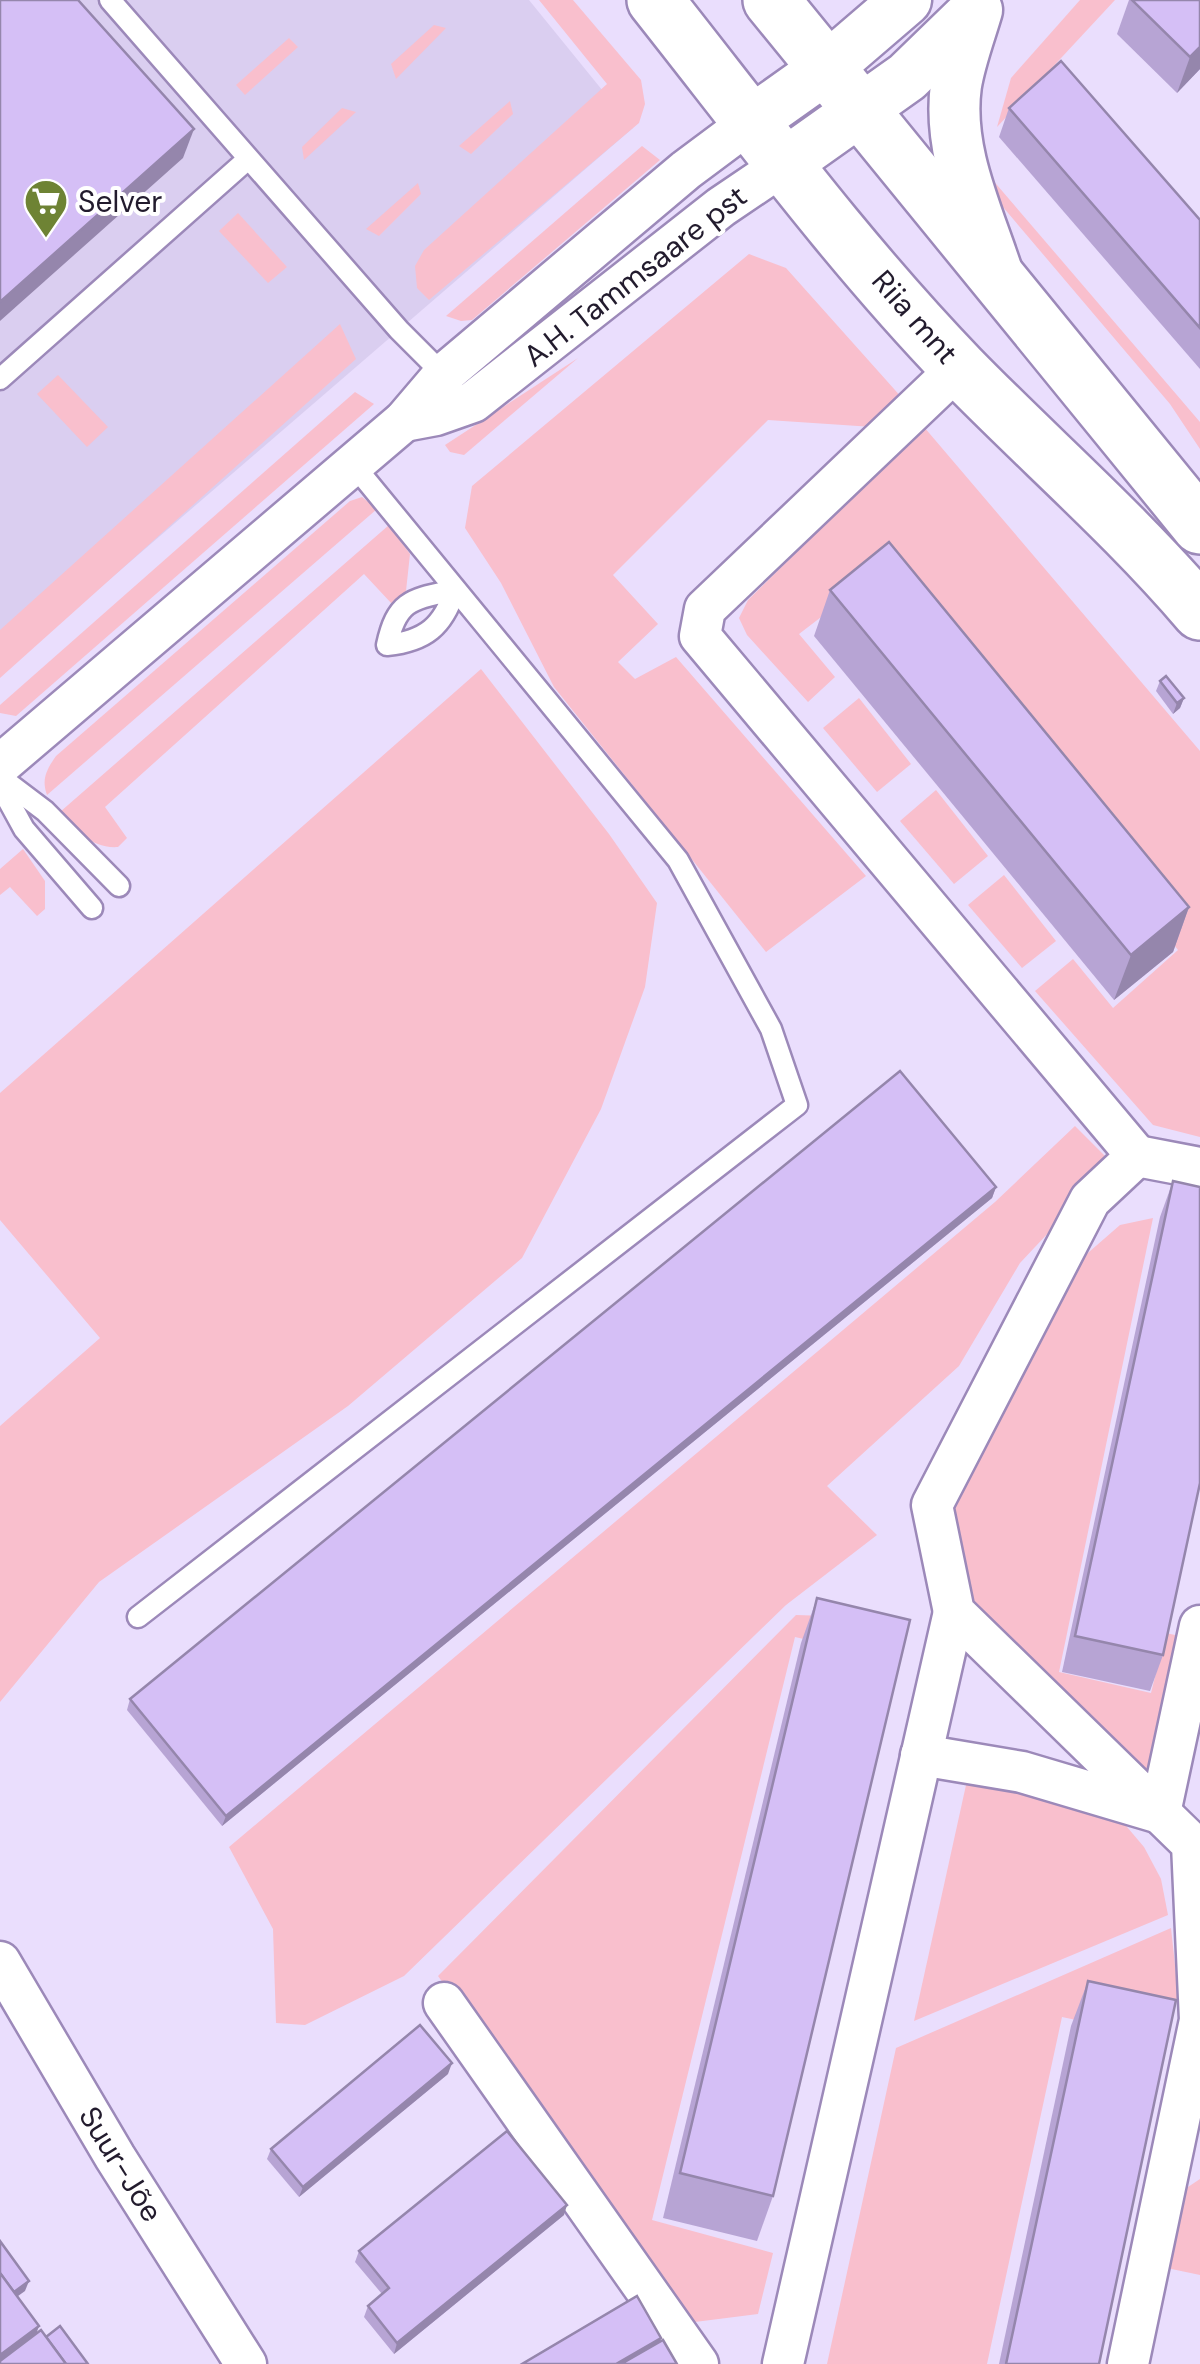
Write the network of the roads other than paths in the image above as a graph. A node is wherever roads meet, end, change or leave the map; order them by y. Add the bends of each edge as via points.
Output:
1 (110, 0) edge
2 (655, 0) edge
3 (771, 0) edge
4 (906, 0) edge
5 (981, 5) edge
6 (843, 89) junction
7 (749, 123) junction
8 (248, 159) junction
9 (783, 166) junction
10 (1000, 281) junction
11 (959, 368) junction
12 (444, 374) junction
13 (0, 379) edge
14 (473, 402) junction
15 (404, 421) junction
16 (352, 463) junction
17 (1200, 526) edge
18 (1200, 612) edge
19 (0, 766) edge
20 (0, 778) edge
21 (0, 785) edge
22 (119, 886) dead end
23 (92, 908) dead end
24 (1137, 1156) junction
25 (1200, 1168) edge
26 (954, 1612) junction
27 (138, 1618) dead end
28 (1200, 1626) edge
29 (921, 1755) junction
30 (1160, 1812) junction
31 (0, 1962) edge
32 (444, 2003) dead end
33 (246, 2364) edge
34 (698, 2364) edge
35 (783, 2364) edge
36 (1128, 2364) edge

1 - 8 lane
2 - 7 main road, Riia mnt
3 - 6 main road
4 - 6 street
5 - 6 street via 906,77
5 - 10 street via 956,82 954,123 965,182
6 - 7 street, A.H. Tammsaare pst
6 - 9 street, A.H. Tammsaare pst
6 - 10 main road
7 - 9 main road, Riia mnt
7 - 12 street, A.H. Tammsaare pst
8 - 12 lane
8 - 13 lane
9 - 11 main road, Riia mnt
9 - 14 street, A.H. Tammsaare pst
10 - 17 main road
11 - 18 main road, Riia mnt
11 - 24 street via 705,609 700,636
12 - 14 lane
12 - 15 street, A.H. Tammsaare pst
14 - 15 street, A.H. Tammsaare pst
15 - 16 street, A.H. Tammsaare pst
16 - 19 street, A.H. Tammsaare pst
16 - 27 lane via 678,860 772,1029 797,1106
20 - 22 lane via 44,811
21 - 23 lane via 24,829
24 - 25 street
24 - 26 street via 1090,1200 932,1505
26 - 29 street
26 - 30 street
28 - 30 street
29 - 30 street via 1022,1772
29 - 35 street
30 - 36 street via 1192,1844 1200,2020
31 - 33 street, Suur-Jõe
32 - 34 street

